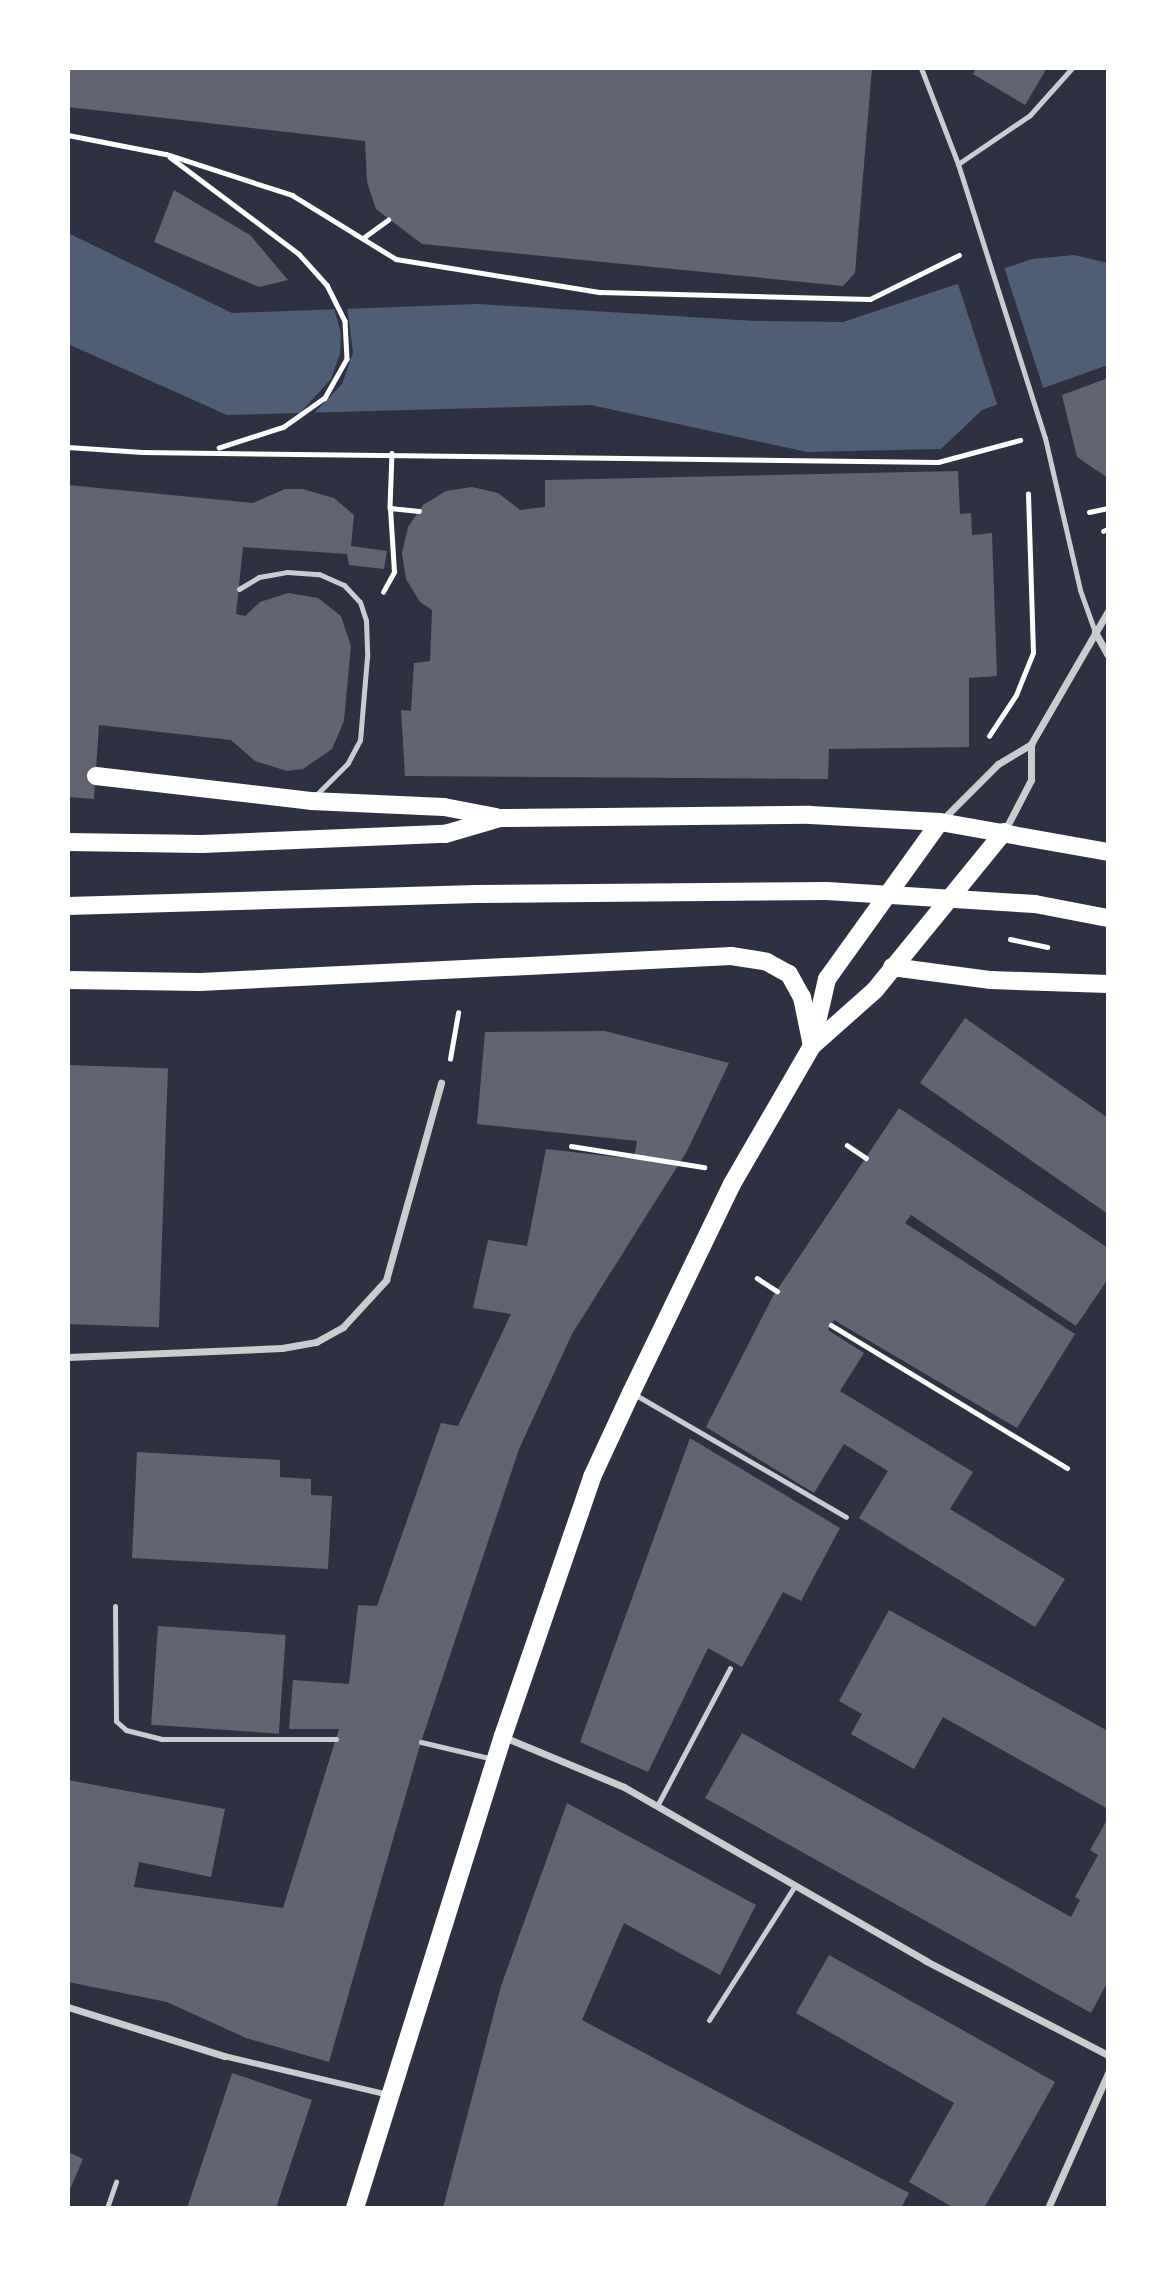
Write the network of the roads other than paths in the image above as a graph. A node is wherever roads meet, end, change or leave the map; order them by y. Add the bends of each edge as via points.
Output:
1 (921, 68) edge
2 (1072, 68) edge
3 (958, 163) junction
4 (239, 589) dead end
5 (1108, 611) edge
6 (1095, 632) junction
7 (1108, 654) edge
8 (1031, 744) junction
9 (96, 776) dead end
10 (310, 801) junction
11 (500, 818) junction
12 (940, 822) junction
13 (1004, 832) junction
14 (68, 842) edge
15 (1108, 852) edge
16 (888, 893) junction
17 (948, 897) junction
18 (68, 906) edge
19 (1108, 918) edge
20 (892, 967) junction
21 (68, 980) edge
22 (1108, 984) edge
23 (812, 1046) junction
24 (441, 1083) road end
25 (68, 1357) edge
26 (631, 1393) junction
27 (846, 1517) dead end
28 (115, 1606) dead end
29 (730, 1668) dead end
30 (503, 1736) junction
31 (336, 1739) dead end
32 (421, 1742) dead end
33 (496, 1759) junction
34 (657, 1806) junction
35 (794, 1887) junction
36 (68, 2007) edge
37 (709, 2020) dead end
38 (1108, 2055) edge
39 (224, 2056) joint
40 (1108, 2073) edge
41 (392, 2096) junction
42 (116, 2182) dead end
43 (107, 2208) edge
44 (355, 2208) edge
45 (1048, 2208) edge

1 - 3 lane
2 - 3 lane via 1030,115
3 - 6 lane via 1045,438 1080,590
4 - 10 lane via 259,577 287,572 319,574 344,585 360,602 366,620 360,740 348,763
5 - 6 street
6 - 7 street
6 - 8 street
8 - 12 street via 998,764
8 - 13 street via 1031,780
9 - 10 main road
10 - 11 main road via 444,807
11 - 12 main road via 810,815
11 - 14 main road via 445,834 202,844
12 - 13 main road
12 - 16 main road
13 - 15 main road
13 - 17 main road
16 - 17 main road
16 - 18 main road via 476,894
16 - 23 main road via 827,979
17 - 19 main road via 1035,904
17 - 20 main road
20 - 22 main road via 991,980
20 - 23 main road via 875,990
21 - 23 main road via 200,982 731,956 767,962 789,974 802,997
23 - 26 main road via 732,1184
24 - 25 street via 386,1280 343,1327 316,1342 282,1348
26 - 27 lane
26 - 30 main road via 592,1477
28 - 31 lane via 116,1721 126,1730 161,1739
29 - 34 lane
30 - 33 main road
30 - 34 street via 624,1787
32 - 33 lane
33 - 41 main road
34 - 35 street
35 - 37 lane
35 - 38 street
36 - 39 street
39 - 41 street
40 - 45 street
41 - 44 main road
42 - 43 lane

